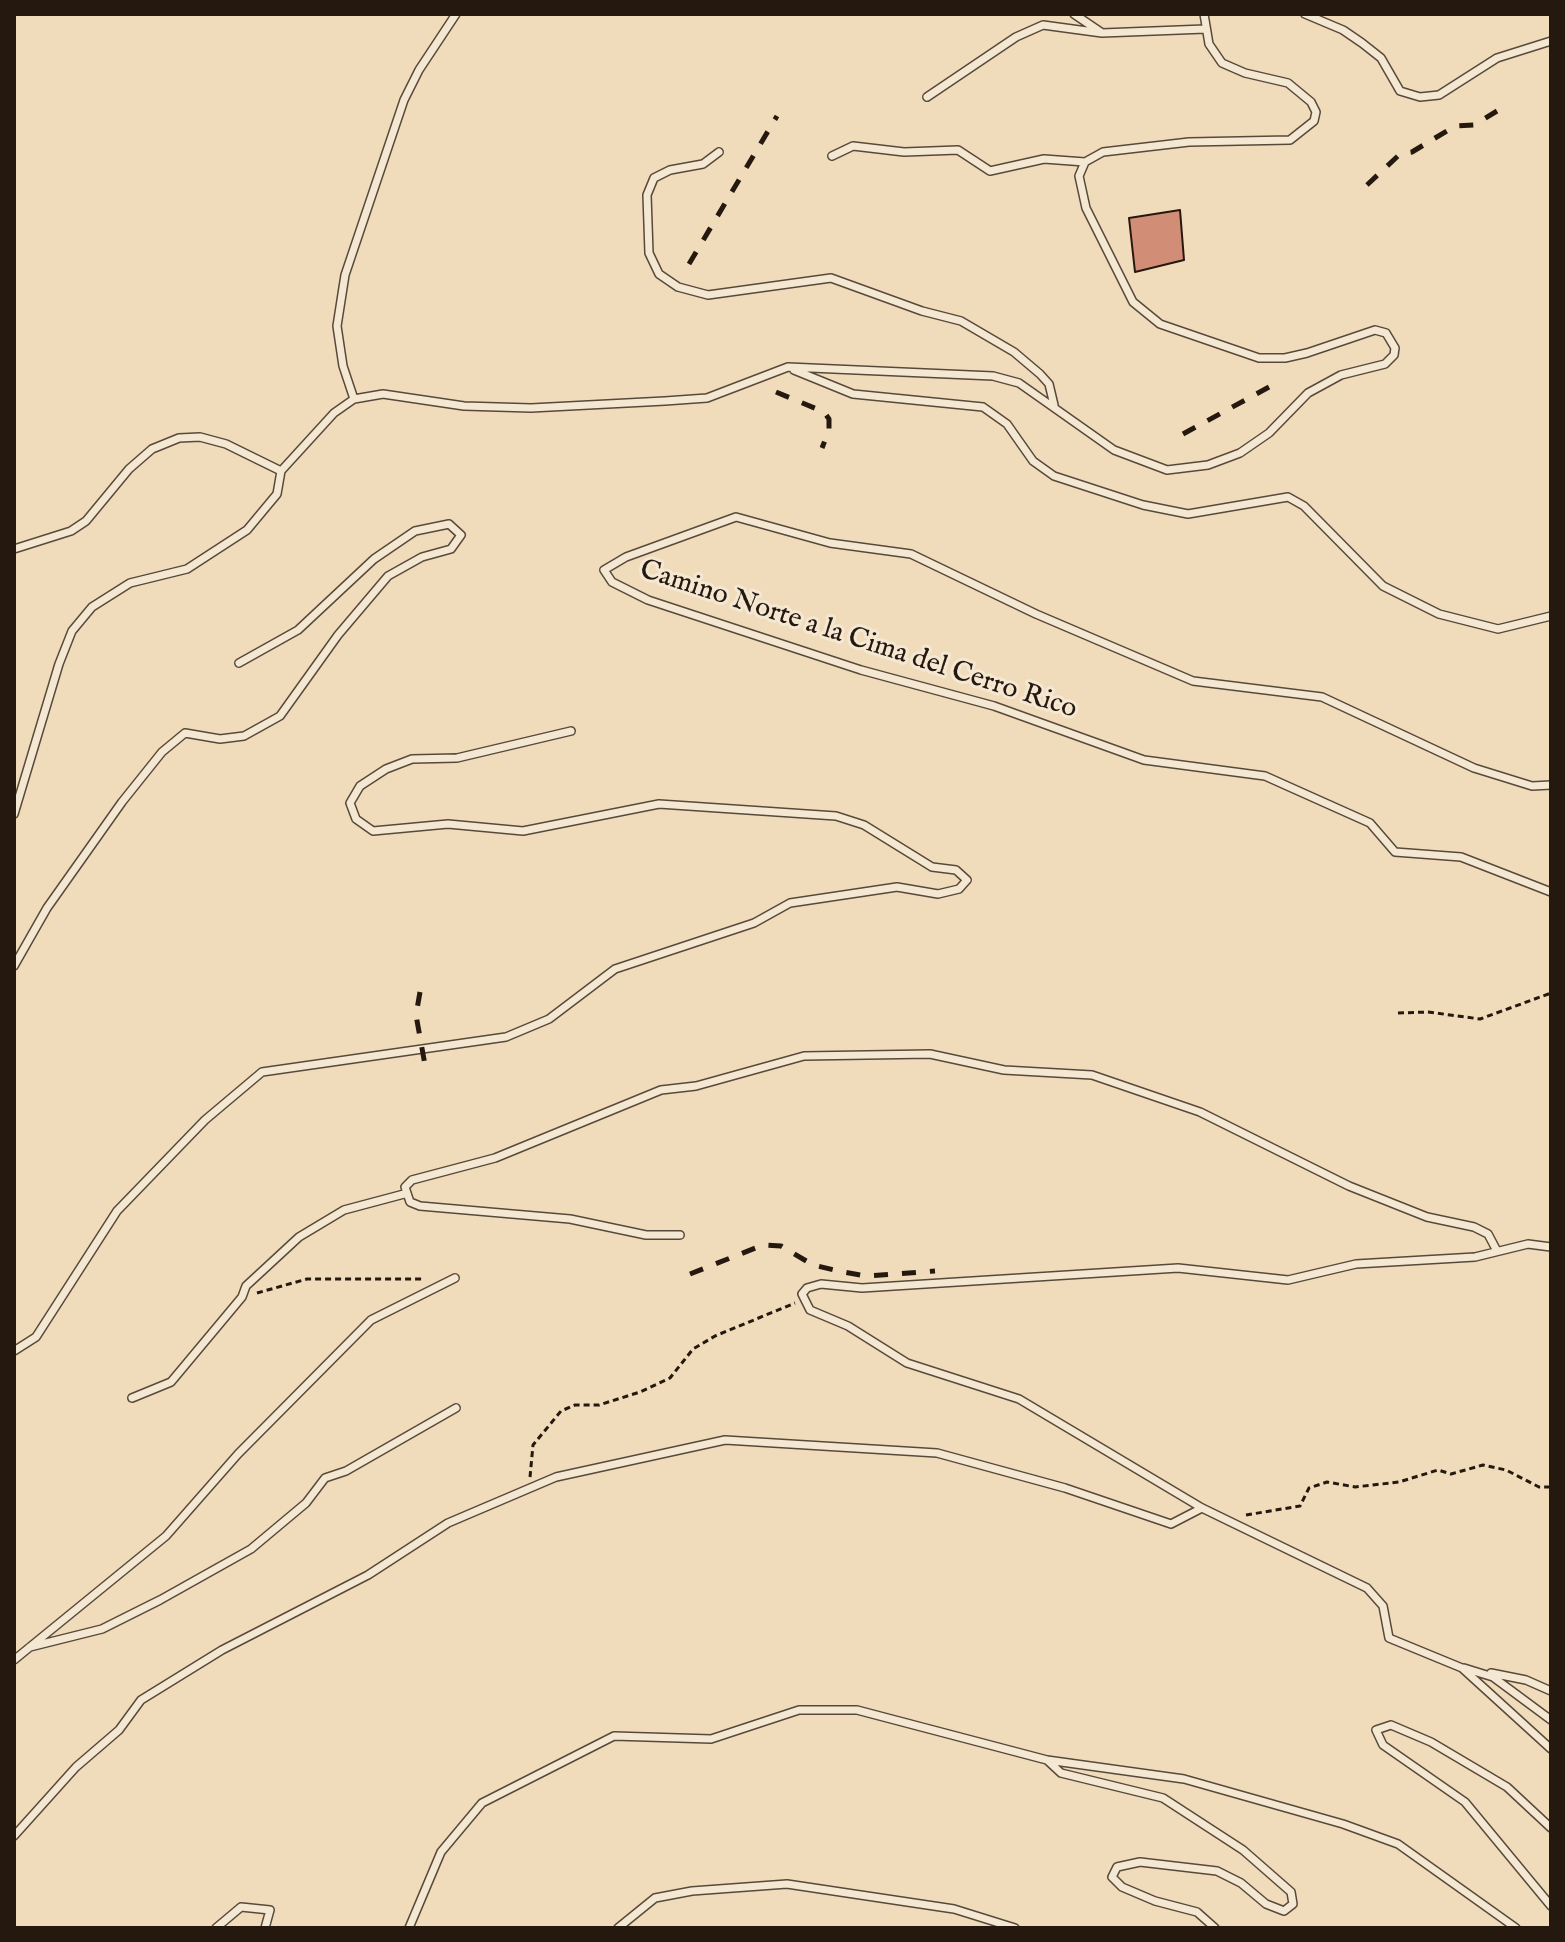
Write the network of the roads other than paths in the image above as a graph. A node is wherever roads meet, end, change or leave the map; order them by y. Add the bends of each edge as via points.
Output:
1 (456, 14) edge
2 (1074, 14) edge
3 (1204, 14) edge
4 (1305, 14) edge
5 (1205, 29) junction
6 (1102, 33) junction
7 (1551, 41) edge
8 (927, 97) dead end
9 (719, 152) dead end
10 (832, 156) dead end
11 (1085, 162) junction
12 (788, 367) junction
13 (354, 399) junction
14 (1054, 405) junction
15 (281, 471) junction
16 (14, 549) edge
17 (1551, 616) edge
18 (239, 663) dead end
19 (571, 731) dead end
20 (1551, 785) edge
21 (14, 814) edge
22 (1551, 892) edge
23 (14, 966) edge
24 (404, 1194) junction
25 (680, 1235) dead end
26 (1551, 1247) edge
27 (1497, 1251) junction
28 (455, 1278) dead end
29 (14, 1351) edge
30 (132, 1398) dead end
31 (456, 1408) dead end
32 (1202, 1508) junction
33 (28, 1647) junction
34 (14, 1660) edge
35 (1462, 1668) junction
36 (1551, 1691) edge
37 (1551, 1720) edge
38 (1551, 1749) edge
39 (1047, 1760) junction
40 (1551, 1828) edge
41 (14, 1836) edge
42 (1551, 1906) edge
43 (216, 1928) edge
44 (265, 1928) edge
45 (409, 1928) edge
46 (618, 1928) edge
47 (1015, 1928) edge
48 (1215, 1928) edge
49 (1516, 1928) edge

1 - 13 lane via 404,100 345,275 337,326
2 - 6 lane
3 - 5 lane
4 - 7 lane via 1362,43 1381,58 1400,91 1420,97 1439,95 1497,58
5 - 6 lane
5 - 11 lane via 1222,63 1288,83 1311,102 1314,121 1290,140 1189,142 1103,152
6 - 8 lane via 1043,25 1016,37
9 - 14 lane via 703,164 654,178 647,195 649,253 659,274 678,287 708,295 831,278 961,321 1040,374 1049,384
10 - 11 lane via 853,146 904,152 958,150 990,171 1044,159
11 - 14 lane via 1079,176 1086,208 1133,302 1160,324 1259,358 1296,355 1375,330 1386,333 1395,348 1385,364 1341,375 1308,393 1269,433 1240,453 1208,465 1167,470 1114,450
12 - 13 lane via 707,398 531,408 464,406 383,394
12 - 14 lane via 993,376 1019,383
12 - 17 lane via 853,394 983,407 1007,424 1033,461 1054,476 1143,505 1188,514 1288,497 1304,506 1383,586 1439,614 1498,629
13 - 15 lane via 334,413
15 - 16 lane via 226,444 179,438 152,449 129,469 86,521
15 - 21 lane via 277,494 247,530 187,569 130,583 106,596 72,631
18 - 23 lane via 298,630 374,559 415,531 449,524 461,535 451,549 422,557 388,576 280,716 244,736 220,739 185,733 162,752 47,908
19 - 29 lane via 457,758 412,759 360,786 350,803 356,819 373,831 448,824 523,831 659,804 836,816 864,825 932,867 956,870 967,880 959,889 938,894 897,887 790,903 754,923 615,969 549,1019 506,1037 262,1072 205,1120 117,1211 36,1337
20 - 22 lane, Camino Norte a la Cima del Cerro Rico via 1532,786 1474,768 1322,697 1193,681 911,554 830,543 736,517 604,570 612,582 648,600 861,670 994,706 1144,760 1265,776 1370,823 1395,852 1461,857
24 - 25 lane via 420,1206
24 - 27 lane via 412,1180 495,1158 661,1090 696,1086 804,1056 930,1054 1004,1070 1092,1075 1200,1112 1349,1186 1427,1217 1474,1227 1488,1234
24 - 30 lane via 344,1210 299,1237 246,1286 171,1382
26 - 27 lane via 1528,1244
27 - 32 lane via 1356,1264 1288,1280 1178,1268 807,1288 802,1300 810,1310 848,1326 907,1363 1019,1399
28 - 33 lane via 371,1320 238,1454 166,1536
31 - 33 lane via 325,1478 306,1503 251,1549 173,1593 102,1629
32 - 35 lane via 1367,1588 1383,1606 1389,1638
32 - 41 lane via 1171,1524 937,1453 725,1440 556,1477 448,1523 368,1575 222,1650 141,1700 119,1730 76,1767
33 - 34 lane
35 - 36 lane via 1526,1680
35 - 37 lane via 1493,1677
35 - 38 lane
39 - 45 lane via 857,1710 799,1710 711,1739 614,1736 482,1803 441,1852
39 - 48 lane via 1061,1773 1163,1798 1243,1850 1291,1892 1293,1904 1284,1911 1217,1871 1140,1862 1117,1867 1112,1877 1122,1887 1197,1912
39 - 49 lane via 1184,1779 1343,1824 1398,1844
40 - 42 lane via 1507,1787 1431,1742 1391,1725 1376,1730 1383,1745 1465,1802
43 - 44 lane via 241,1907 270,1910
46 - 47 lane via 655,1898 787,1884 954,1909

